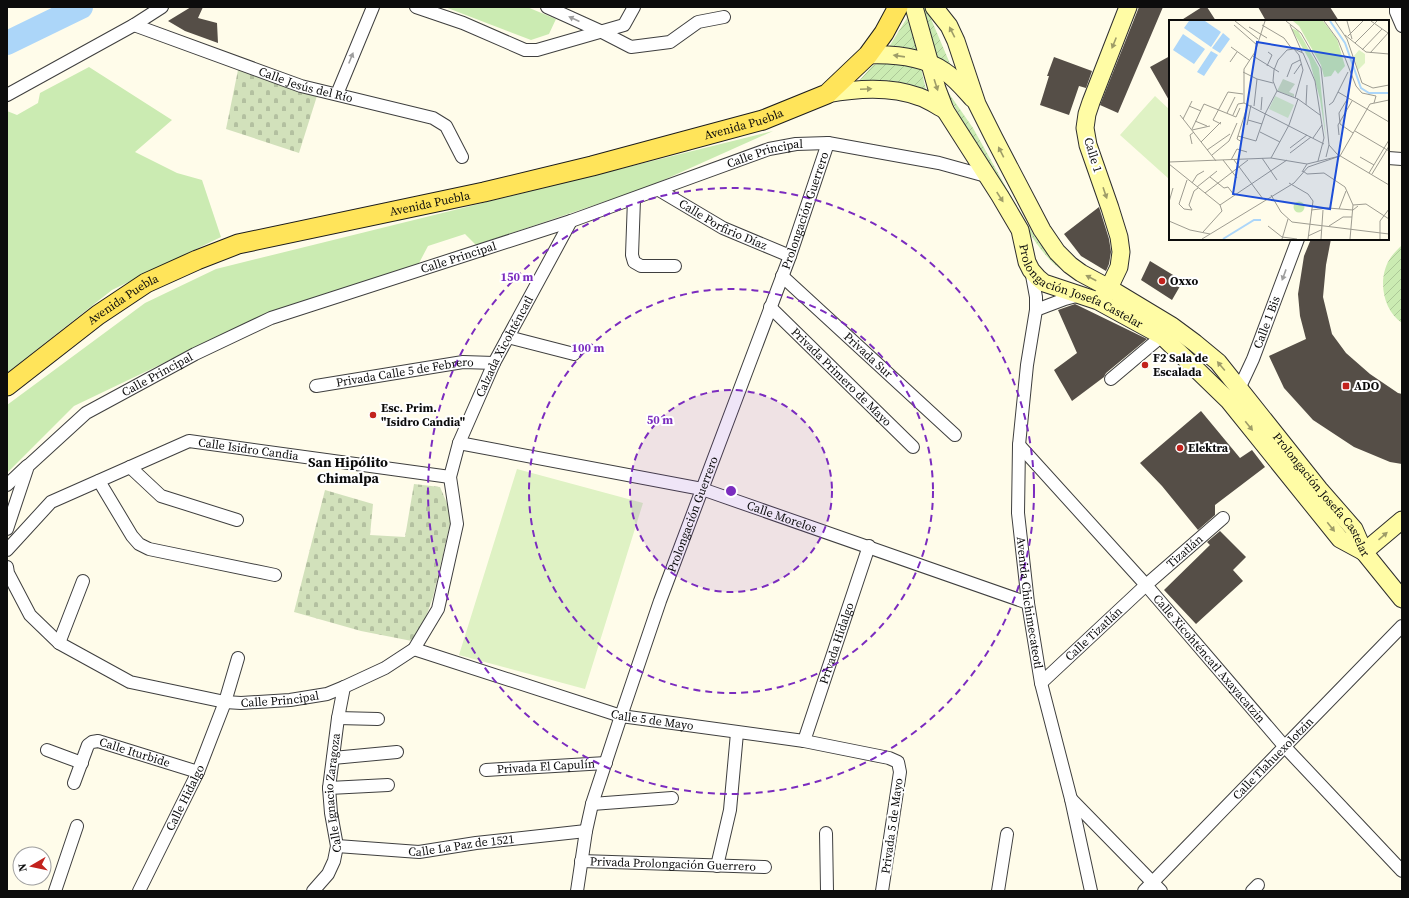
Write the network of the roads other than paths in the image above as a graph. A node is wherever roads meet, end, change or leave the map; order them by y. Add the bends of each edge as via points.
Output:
1 (162, 7) edge
2 (372, 7) edge
3 (416, 7) edge
4 (547, 7) edge
5 (634, 7) edge
6 (898, 7) edge
7 (914, 7) edge
8 (934, 7) edge
9 (1128, 7) edge
10 (1396, 7) edge
11 (724, 17) dead end
12 (134, 25) junction
13 (1402, 26) edge
14 (600, 31) junction
15 (868, 55) junction
16 (929, 62) junction
17 (337, 94) junction
18 (827, 94) junction
19 (7, 95) edge
20 (977, 104) junction
21 (945, 110) junction
22 (828, 143) junction
23 (462, 157) dead end
24 (1389, 158) edge
25 (1402, 160) edge
26 (986, 176) junction
27 (659, 190) junction
28 (634, 199) junction
29 (571, 221) junction
30 (1048, 240) junction
31 (1298, 240) edge
32 (1025, 253) junction
33 (790, 256) junction
34 (675, 266) dead end
35 (1031, 270) junction
36 (782, 276) junction
37 (1104, 294) junction
38 (1082, 295) junction
39 (770, 307) junction
40 (1036, 310) junction
41 (1162, 336) junction
42 (508, 337) junction
43 (574, 354) dead end
44 (494, 362) junction
45 (1111, 379) dead end
46 (7, 386) edge
47 (316, 386) dead end
48 (1234, 395) junction
49 (955, 435) dead end
50 (459, 444) junction
51 (1019, 445) junction
52 (913, 447) dead end
53 (28, 466) junction
54 (130, 467) junction
55 (450, 477) junction
56 (99, 481) junction
57 (7, 485) edge
58 (702, 489) junction
59 (1223, 518) dead end
60 (238, 520) dead end
61 (1402, 520) edge
62 (7, 529) edge
63 (869, 546) junction
64 (7, 550) edge
65 (1364, 552) junction
66 (7, 571) edge
67 (275, 575) dead end
68 (83, 582) dead end
69 (1146, 586) junction
70 (1402, 599) edge
71 (1028, 602) junction
72 (1402, 626) edge
73 (59, 643) junction
74 (414, 649) junction
75 (238, 658) dead end
76 (1041, 683) junction
77 (344, 687) junction
78 (225, 702) junction
79 (621, 716) junction
80 (338, 718) junction
81 (378, 719) dead end
82 (737, 733) junction
83 (804, 741) junction
84 (1285, 747) junction
85 (47, 750) dead end
86 (397, 752) dead end
87 (333, 758) junction
88 (898, 762) joint
89 (82, 763) junction
90 (606, 763) junction
91 (486, 770) dead end
92 (198, 772) junction
93 (74, 783) dead end
94 (388, 785) dead end
95 (329, 788) junction
96 (672, 798) dead end
97 (1071, 799) junction
98 (592, 804) junction
99 (77, 826) dead end
100 (586, 831) junction
101 (826, 833) dead end
102 (1007, 834) dead end
103 (337, 846) junction
104 (581, 861) junction
105 (717, 866) junction
106 (765, 867) dead end
107 (1402, 871) edge
108 (1152, 888) edge
109 (55, 891) edge
110 (139, 891) edge
111 (313, 891) edge
112 (577, 891) edge
113 (827, 891) edge
114 (882, 891) edge
115 (998, 891) edge
116 (1091, 891) edge

1 - 12 street
17 -> 2 street
3 - 14 street via 525,50 537,50
14 -> 4 street
5 - 14 street via 624,25
6 - 15 main road, Avenida Puebla
7 - 16 main road, Prolongación Josefa Castelar
20 -> 8 main road, Prolongación Josefa Castelar via 956,41 949,26
9 -> 37 main road, Calle 1 via 1091,102 1085,128 1088,145 1119,237 1121,252 1119,267
10 - 13 street
11 - 14 street via 698,22 670,42 630,47
12 - 17 street, Calle Jesús del Río via 301,86
12 - 19 street
16 -> 15 main road via 889,54
15 - 18 main road, Avenida Puebla
16 - 20 main road via 956,80
16 -> 21 main road, Prolongación Josefa Castelar
17 - 23 street, Calle Jesús del Río via 433,118 446,126
18 -> 21 main road via 850,89 897,91 920,97
18 - 46 main road, Avenida Puebla via 763,120 592,166 484,192 238,244 146,283 98,315
30 -> 20 main road, Prolongación Josefa Castelar
21 - 26 main road, Prolongación Josefa Castelar
22 - 26 street, Calle Principal via 939,163
22 - 27 street, Calle Principal via 769,148
22 - 33 street, Prolongación Guerrero
24 - 25 street
26 -> 32 main road, Prolongación Josefa Castelar via 1020,230
27 - 28 street, Calle Principal
27 - 33 street, Calle Porfirio Díaz via 723,228
28 - 29 street, Calle Principal
28 - 34 street via 634,262 641,266
29 - 42 street, Calzada Xicohténcatl
29 - 53 street, Calle Principal via 271,318 195,354 86,413
30 - 32 main road
37 -> 30 main road, Prolongación Josefa Castelar via 1057,252
31 -> 48 street, Calle 1 Bis via 1253,359
32 - 35 main road, Prolongación Josefa Castelar
33 - 36 street, Prolongación Guerrero
35 - 38 main road, Prolongación Josefa Castelar via 1050,286
35 - 40 street, Avenida Chichimecateotl
36 - 39 street, Prolongación Guerrero
36 - 49 street, Privada Sur
37 - 38 main road, Prolongación Josefa Castelar
37 - 41 main road, Prolongación Josefa Castelar
48 -> 37 main road, Prolongación Josefa Castelar via 1218,362 1195,343 1172,326
38 - 40 street
39 - 52 street, Privada Primero de Mayo
39 - 58 street, Prolongación Guerrero
40 - 51 street, Avenida Chichimecateotl via 1027,365
41 - 45 street
41 - 48 main road, Prolongación Josefa Castelar
42 - 43 street
42 - 44 street, Calzada Xicohténcatl
44 - 47 street, Privada Calle 5 de Febrero via 463,362
44 - 50 street, Calzada Xicohténcatl
48 - 65 main road, Prolongación Josefa Castelar via 1354,529
50 - 55 street, Calzada Xicohténcatl
50 - 58 street, Calle Morelos
51 - 69 street, Calle Xicohténcatl Axayacatzin
51 - 71 street, Avenida Chichimecateotl via 1018,513
53 - 57 street
53 - 62 street, Calle Principal
54 - 55 street, Calle Isidro Candia via 189,441
54 - 56 street, Calle Isidro Candia
54 - 60 street via 161,496
55 - 74 street, Calle Principal via 457,524 438,609
56 - 64 street, Calle Isidro Candia via 51,502
56 - 67 street via 132,536 149,550
58 - 63 street, Calle Morelos
58 - 79 street, Prolongación Guerrero
59 - 69 street, Tizatlán
65 -> 61 main road
63 - 71 street, Calle Morelos
63 - 83 street, Privada Hidalgo
65 - 70 main road, Prolongación Josefa Castelar
66 - 73 street, Calle Principal via 30,615
68 - 73 street
69 - 76 street, Calle Tizatlán
69 - 84 street, Calle Xicohténcatl Axayacatzin
71 - 76 street, Avenida Chichimecateotl
72 - 84 street, Calle Tlahuexolotzin
73 - 78 street, Calle Principal via 130,682
74 - 77 street, Calle Principal via 384,668
74 - 79 street, Calle 5 de Mayo
75 - 78 street, Calle Hidalgo
76 - 97 street, Avenida Chichimecateotl
77 - 78 street, Calle Principal via 327,694 290,700
77 - 80 street, Calle Ignacio Zaragoza
78 - 92 street, Calle Hidalgo
79 - 82 street, Calle 5 de Mayo
79 - 90 street, Prolongación Guerrero
80 - 81 street
80 - 87 street, Calle Ignacio Zaragoza
82 - 83 street, Calle 5 de Mayo
82 - 105 street via 730,810
83 - 88 street, Calle 5 de Mayo
84 - 107 street, Calle Xicohténcatl Axayacatzin
84 - 108 street, Calle Tlahuexolotzin
85 - 89 street
86 - 87 street
87 - 95 street, Calle Ignacio Zaragoza
88 - 114 street, Privada 5 de Mayo via 900,772
89 - 92 street, Calle Iturbide via 88,745 98,741
89 - 93 street, Calle Iturbide
90 - 91 street, Privada El Capulín
90 - 98 street, Prolongación Guerrero
92 - 110 street, Calle Hidalgo
94 - 95 street
95 - 103 street, Calle Ignacio Zaragoza
96 - 98 street
97 - 108 street
97 - 116 street, Avenida Chichimecateotl
98 - 100 street, Prolongación Guerrero
99 - 109 street
100 - 103 street, Calle La Paz de 1521 via 419,852
100 - 104 street, Prolongación Guerrero
101 - 113 street
102 - 115 street
103 - 111 street, Calle Ignacio Zaragoza via 328,874
104 - 105 street, Privada Prolongación Guerrero
104 - 112 street, Prolongación Guerrero
105 - 106 street, Privada Prolongación Guerrero

